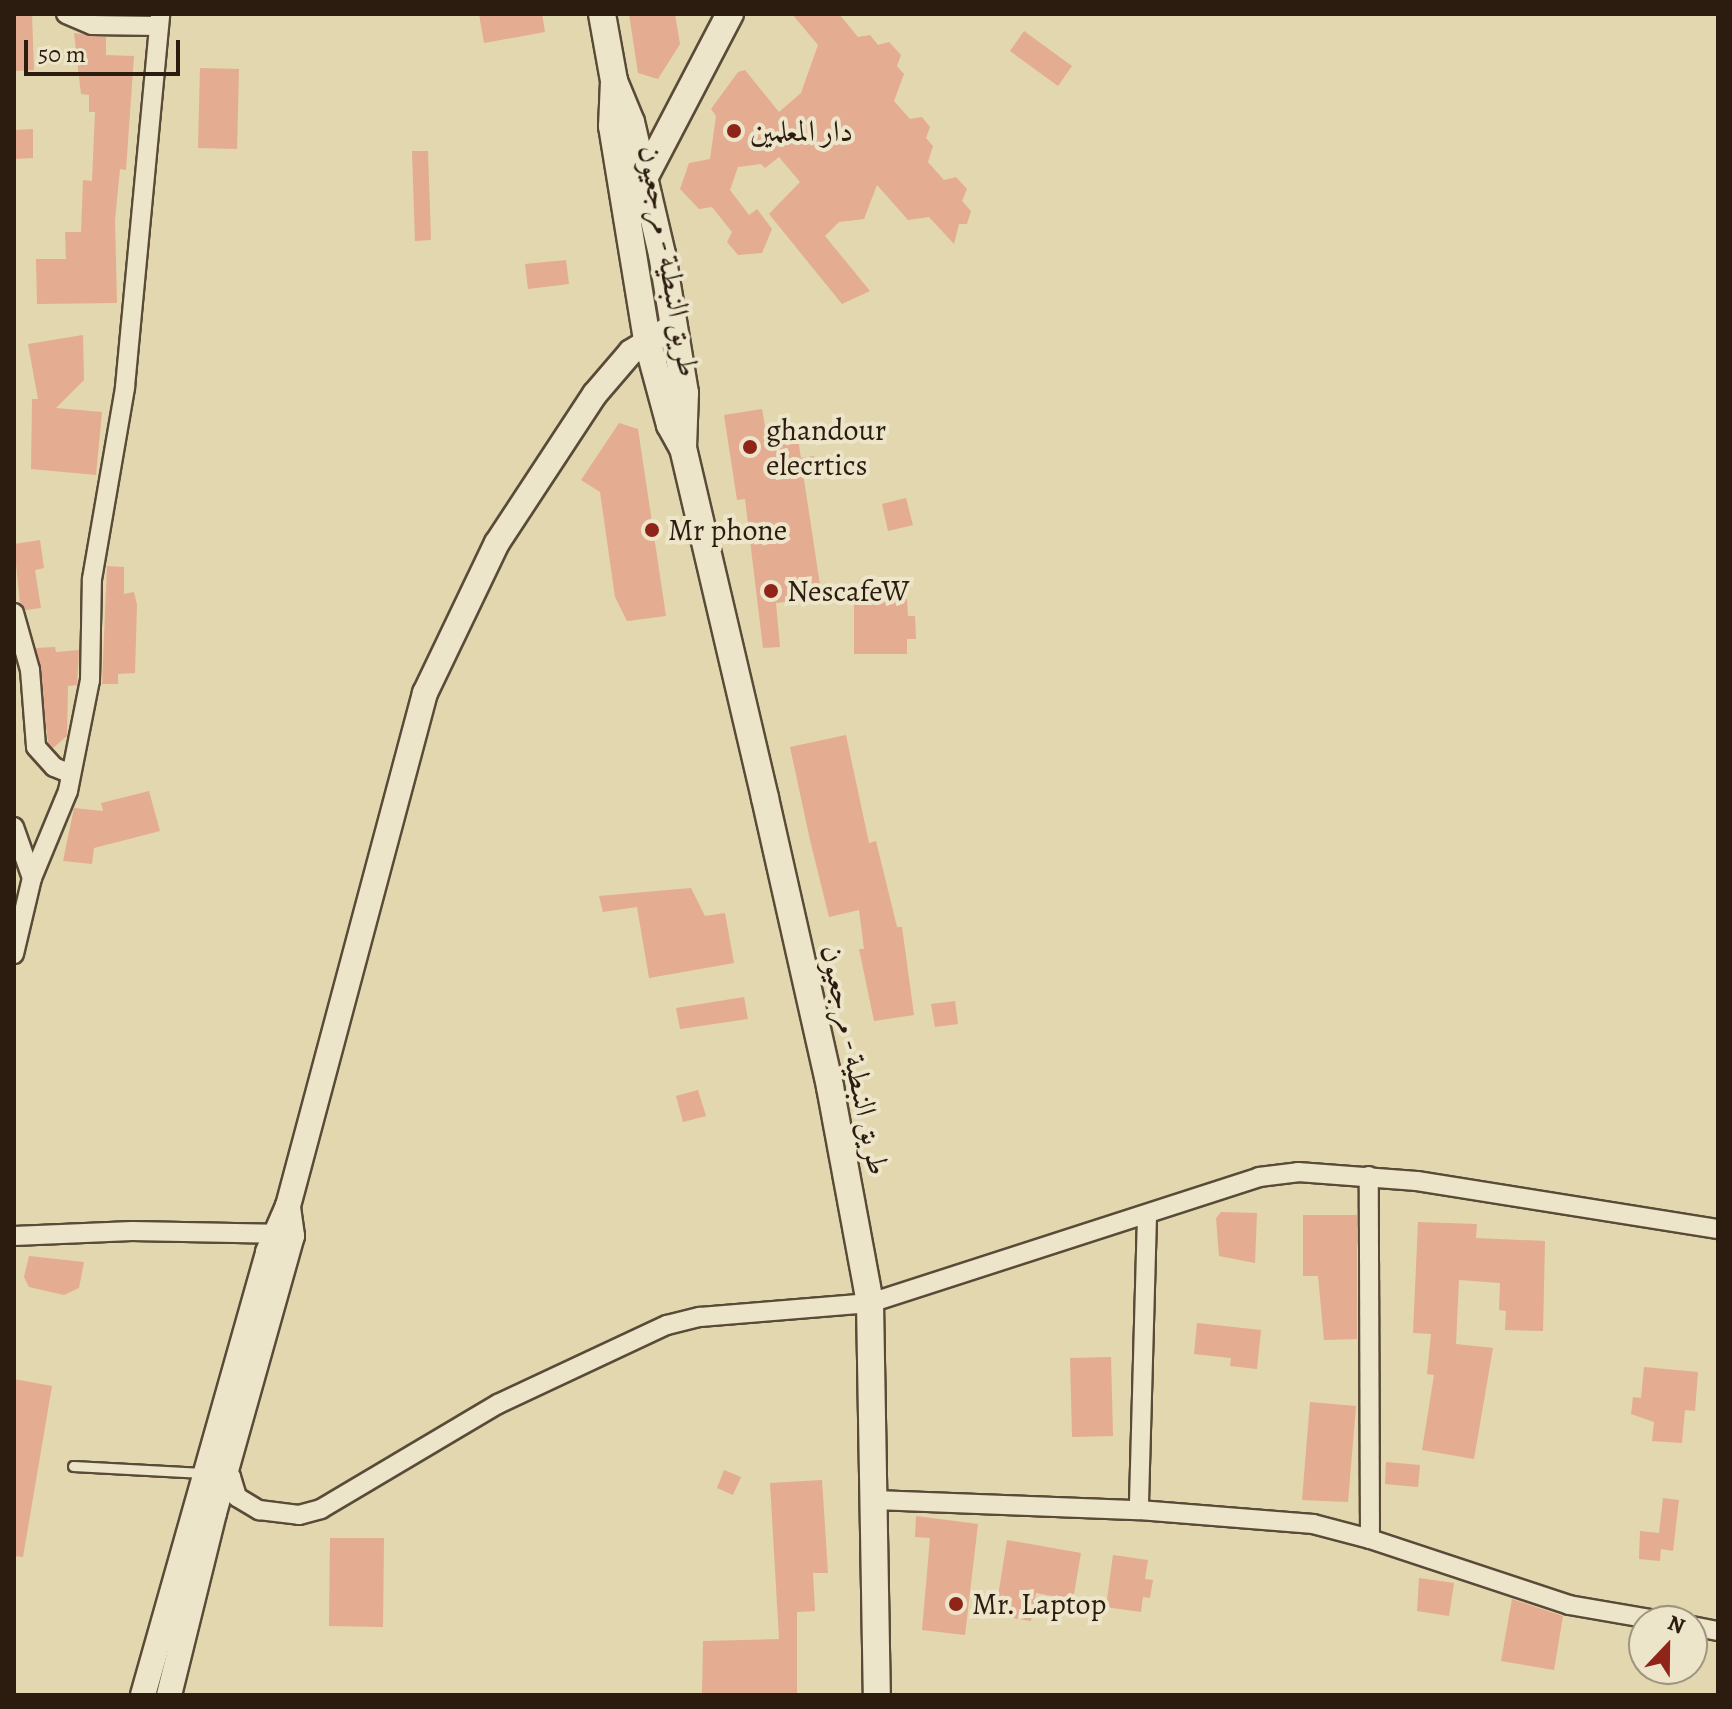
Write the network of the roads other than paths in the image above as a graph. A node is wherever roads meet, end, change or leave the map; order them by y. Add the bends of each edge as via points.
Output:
1 (66, 14) edge
2 (602, 14) edge
3 (730, 14) edge
4 (159, 20) edge
5 (637, 205) junction
6 (674, 326) junction
7 (647, 340) junction
8 (683, 448) junction
9 (14, 613) edge
10 (71, 774) junction
11 (15, 829) edge
12 (32, 878) junction
13 (14, 954) edge
14 (1369, 1176) junction
15 (1147, 1216) junction
16 (1718, 1229) edge
17 (284, 1233) junction
18 (14, 1236) edge
19 (870, 1303) junction
20 (73, 1466) dead end
21 (211, 1470) junction
22 (237, 1497) junction
23 (875, 1500) junction
24 (203, 1510) junction
25 (1139, 1510) junction
26 (1370, 1539) junction
27 (1628, 1615) edge
28 (143, 1695) edge
29 (169, 1695) edge
30 (877, 1695) edge

1 - 4 street via 92,25
2 - 5 main road, طريق النبطية - مرجعيون via 614,81 610,104
3 - 5 main road via 681,143
4 - 10 street via 125,387 97,534 90,680
5 - 6 main road, طريق النبطية - مرجعيون
5 - 7 main road, طريق النبطية - مرجعيون
6 - 7 street
6 - 8 main road, طريق النبطية - مرجعيون via 685,393
7 - 8 main road, طريق النبطية - مرجعيون via 670,425
7 - 17 street via 616,366 595,394 497,543 425,693
8 - 19 main road, طريق النبطية - مرجعيون via 830,1087
9 - 10 street via 30,670 36,747 54,767
10 - 12 street
11 - 12 street
12 - 13 street
14 - 15 street via 1298,1172 1259,1177
14 - 16 street
14 - 26 street
15 - 19 street
15 - 25 street
17 - 18 street
17 - 21 street
19 - 22 street via 700,1317 667,1325 498,1404 321,1509 281,1515
19 - 23 main road, طريق النبطية - مرجعيون
20 - 21 lane
21 - 22 street
21 - 24 street
22 - 24 street
23 - 25 street
23 - 30 main road, طريق النبطية - مرجعيون
24 - 28 street
24 - 29 street
25 - 26 street via 1313,1524
26 - 27 street via 1569,1605

